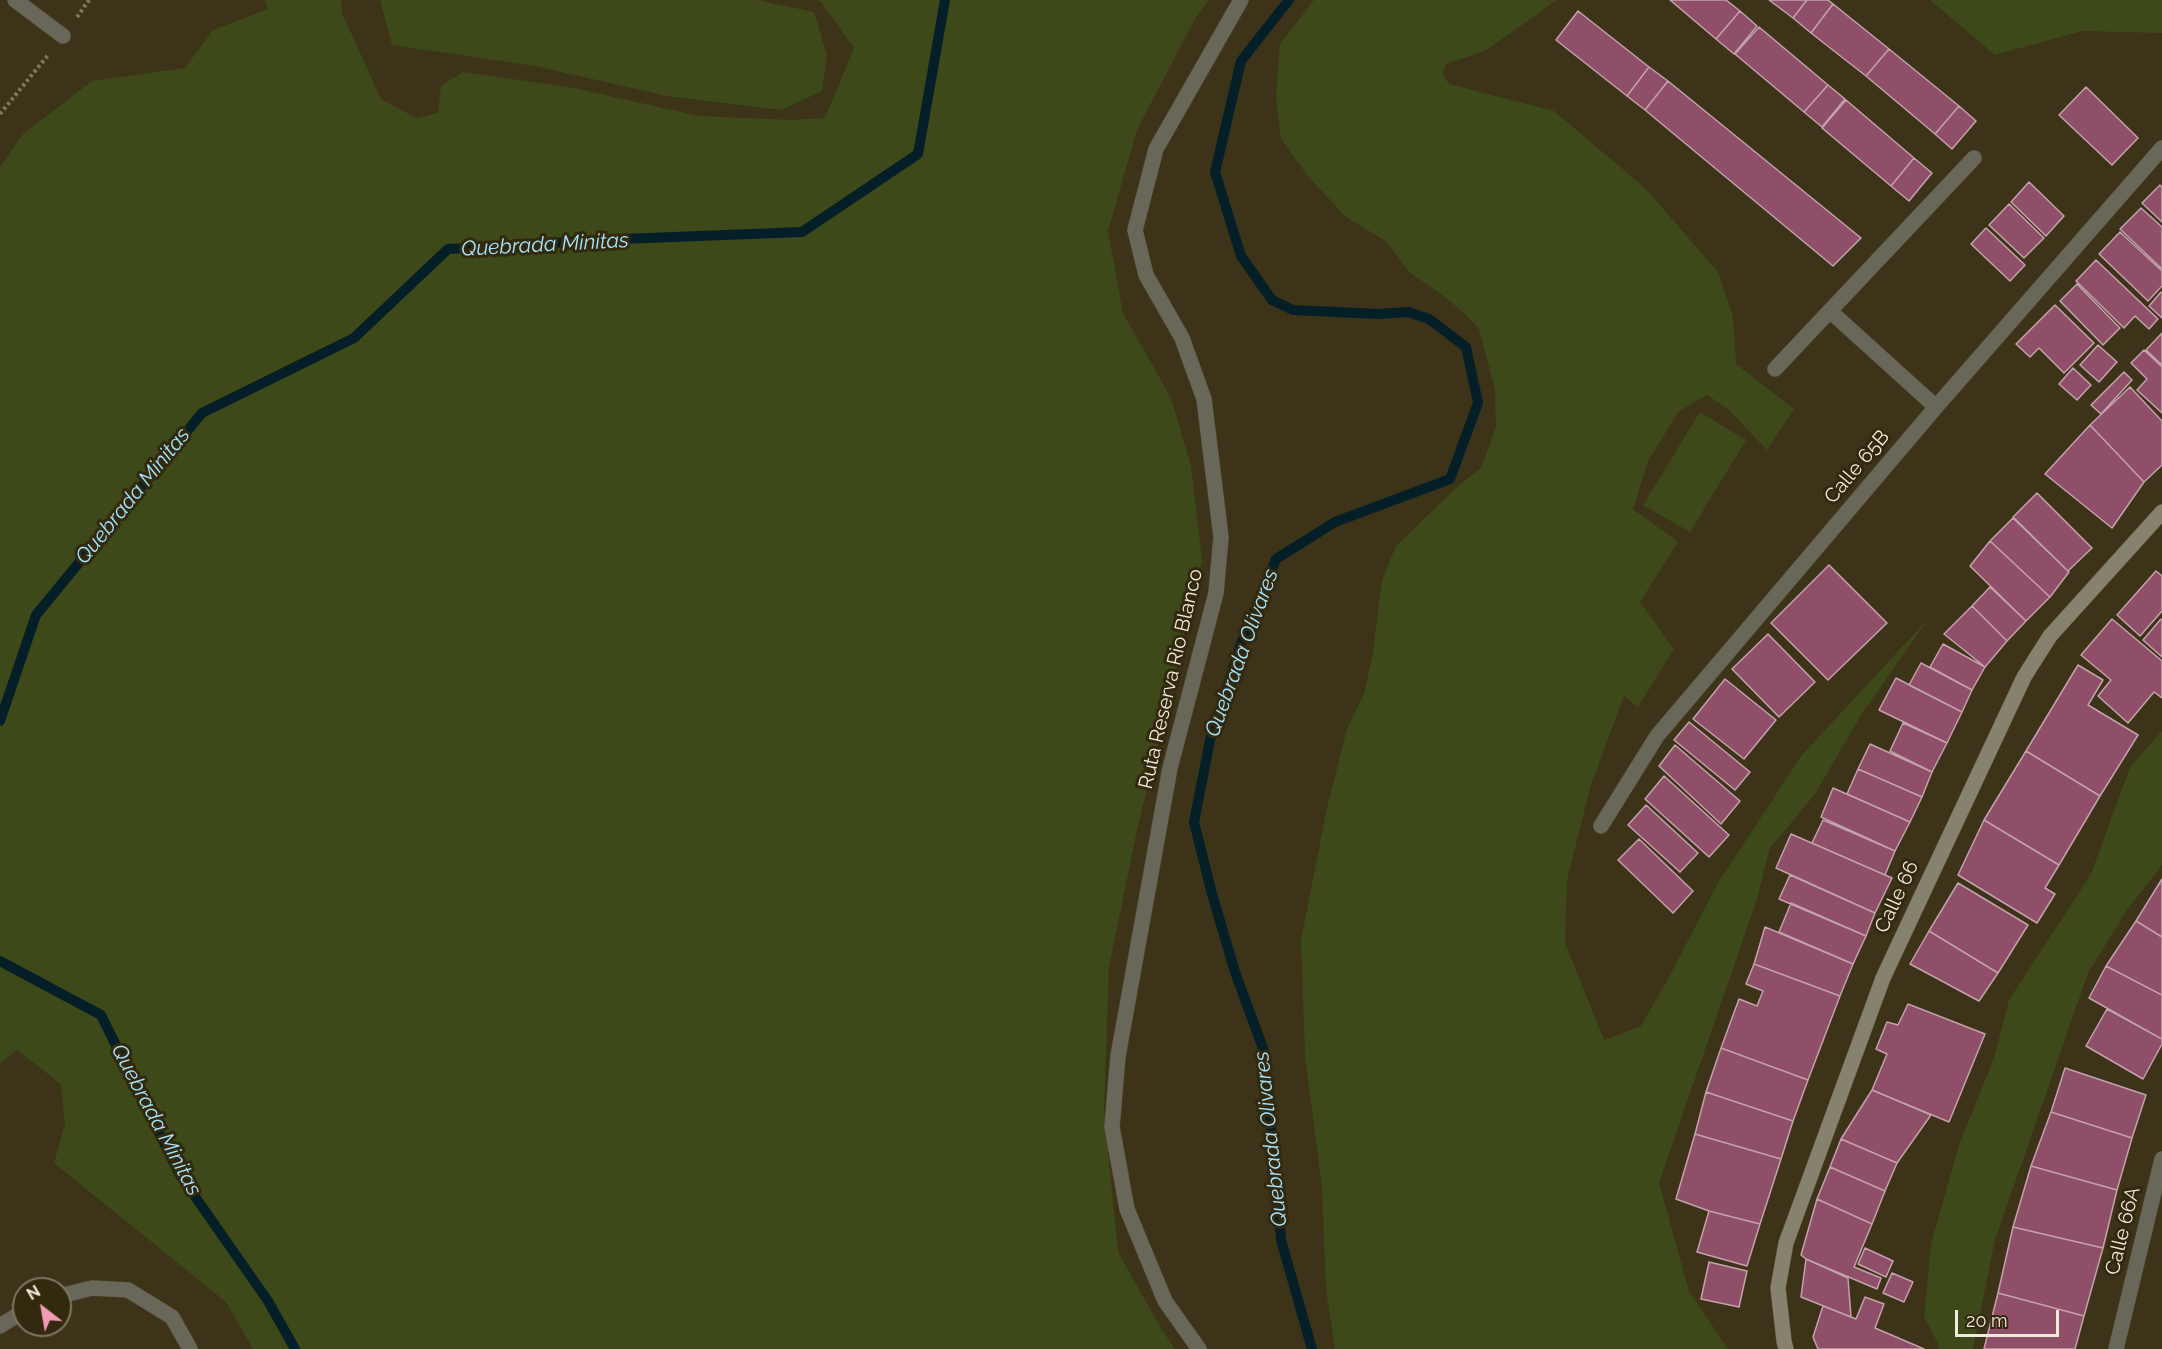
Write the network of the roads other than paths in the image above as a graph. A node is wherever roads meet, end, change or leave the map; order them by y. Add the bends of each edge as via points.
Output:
1 (15, 0) edge
2 (1241, 0) edge
3 (63, 36) dead end
4 (2162, 148) edge
5 (1974, 158) dead end
6 (1830, 311) junction
7 (1775, 369) dead end
8 (1935, 407) junction
9 (2162, 512) edge
10 (1601, 826) dead end
11 (2162, 1159) edge
12 (72, 1293) edge
13 (190, 1349) edge
14 (1199, 1349) edge
15 (1786, 1349) edge
16 (2116, 1349) edge

1 - 3 street
2 - 14 street, Ruta Reserva Rio Blanco via 1156,149 1135,230 1146,275 1182,339 1204,399 1221,537 1215,593 1170,768 1118,1056 1112,1127 1127,1209 1165,1301
4 - 8 street, Calle 65B
5 - 6 street
6 - 7 street
6 - 8 street
8 - 10 street, Calle 65B via 1657,736
9 - 15 street, Calle 66 via 2050,636 2024,677 1883,978 1786,1243 1778,1288
11 - 16 street, Calle 66A
12 - 13 street via 92,1288 128,1290 172,1317

